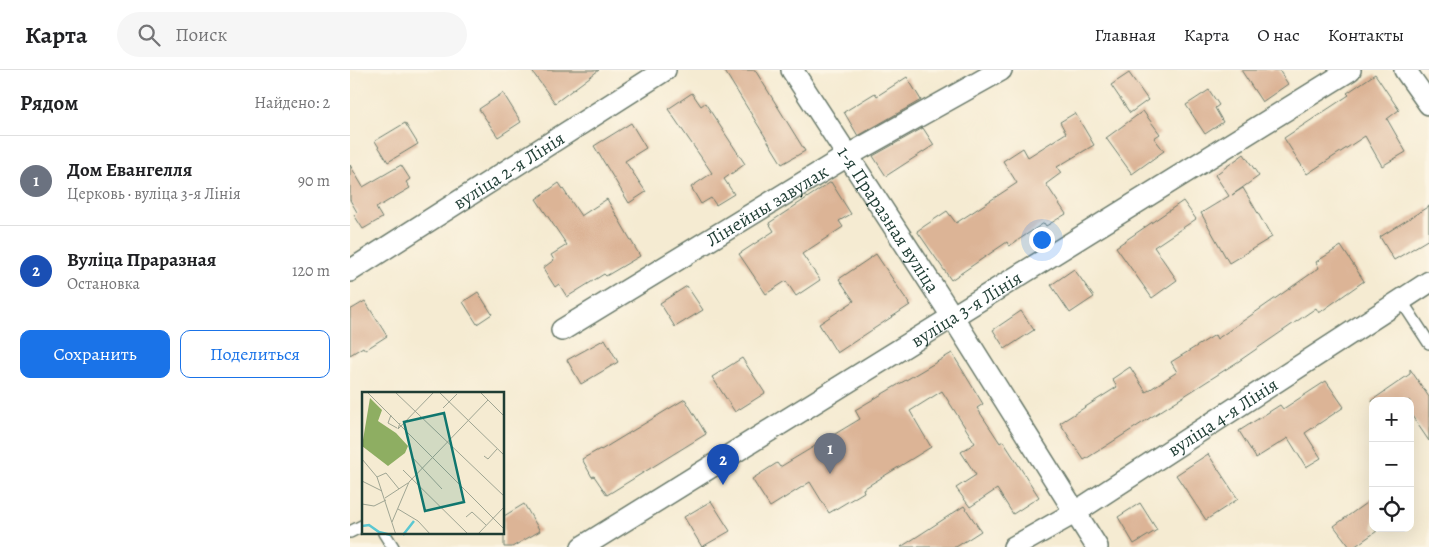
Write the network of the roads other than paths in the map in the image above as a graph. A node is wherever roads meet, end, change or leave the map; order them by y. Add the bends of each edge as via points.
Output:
1 (665, 70) edge
2 (792, 70) edge
3 (1001, 70) edge
4 (1350, 70) edge
5 (1405, 70) edge
6 (1429, 104) edge
7 (847, 156) junction
8 (350, 271) edge
9 (1429, 282) edge
10 (1401, 300) junction
11 (952, 316) junction
12 (562, 330) dead end
13 (1429, 343) edge
14 (1074, 513) junction
15 (362, 525) edge
16 (350, 532) edge
17 (385, 534) edge
18 (393, 547) edge
19 (582, 547) edge
20 (1014, 547) edge
21 (1097, 547) edge

1 - 8 street, вуліца 2-я Лінія
2 - 7 street, 1-я Праразная вуліца
3 - 7 street, Лінейны завулак
4 - 11 street, вуліца 3-я Лінія
5 - 6 street
7 - 11 street, 1-я Праразная вуліца
7 - 12 street, Лінейны завулак
9 - 10 street, вуліца 4-я Лінія
10 - 13 lane
10 - 14 street, вуліца 4-я Лінія
11 - 14 street, 1-я Праразная вуліца
11 - 19 street, вуліца 3-я Лінія
14 - 20 street, вуліца 4-я Лінія
14 - 21 street, 1-я Праразная вуліца
15 - 16 lane
17 - 18 lane

